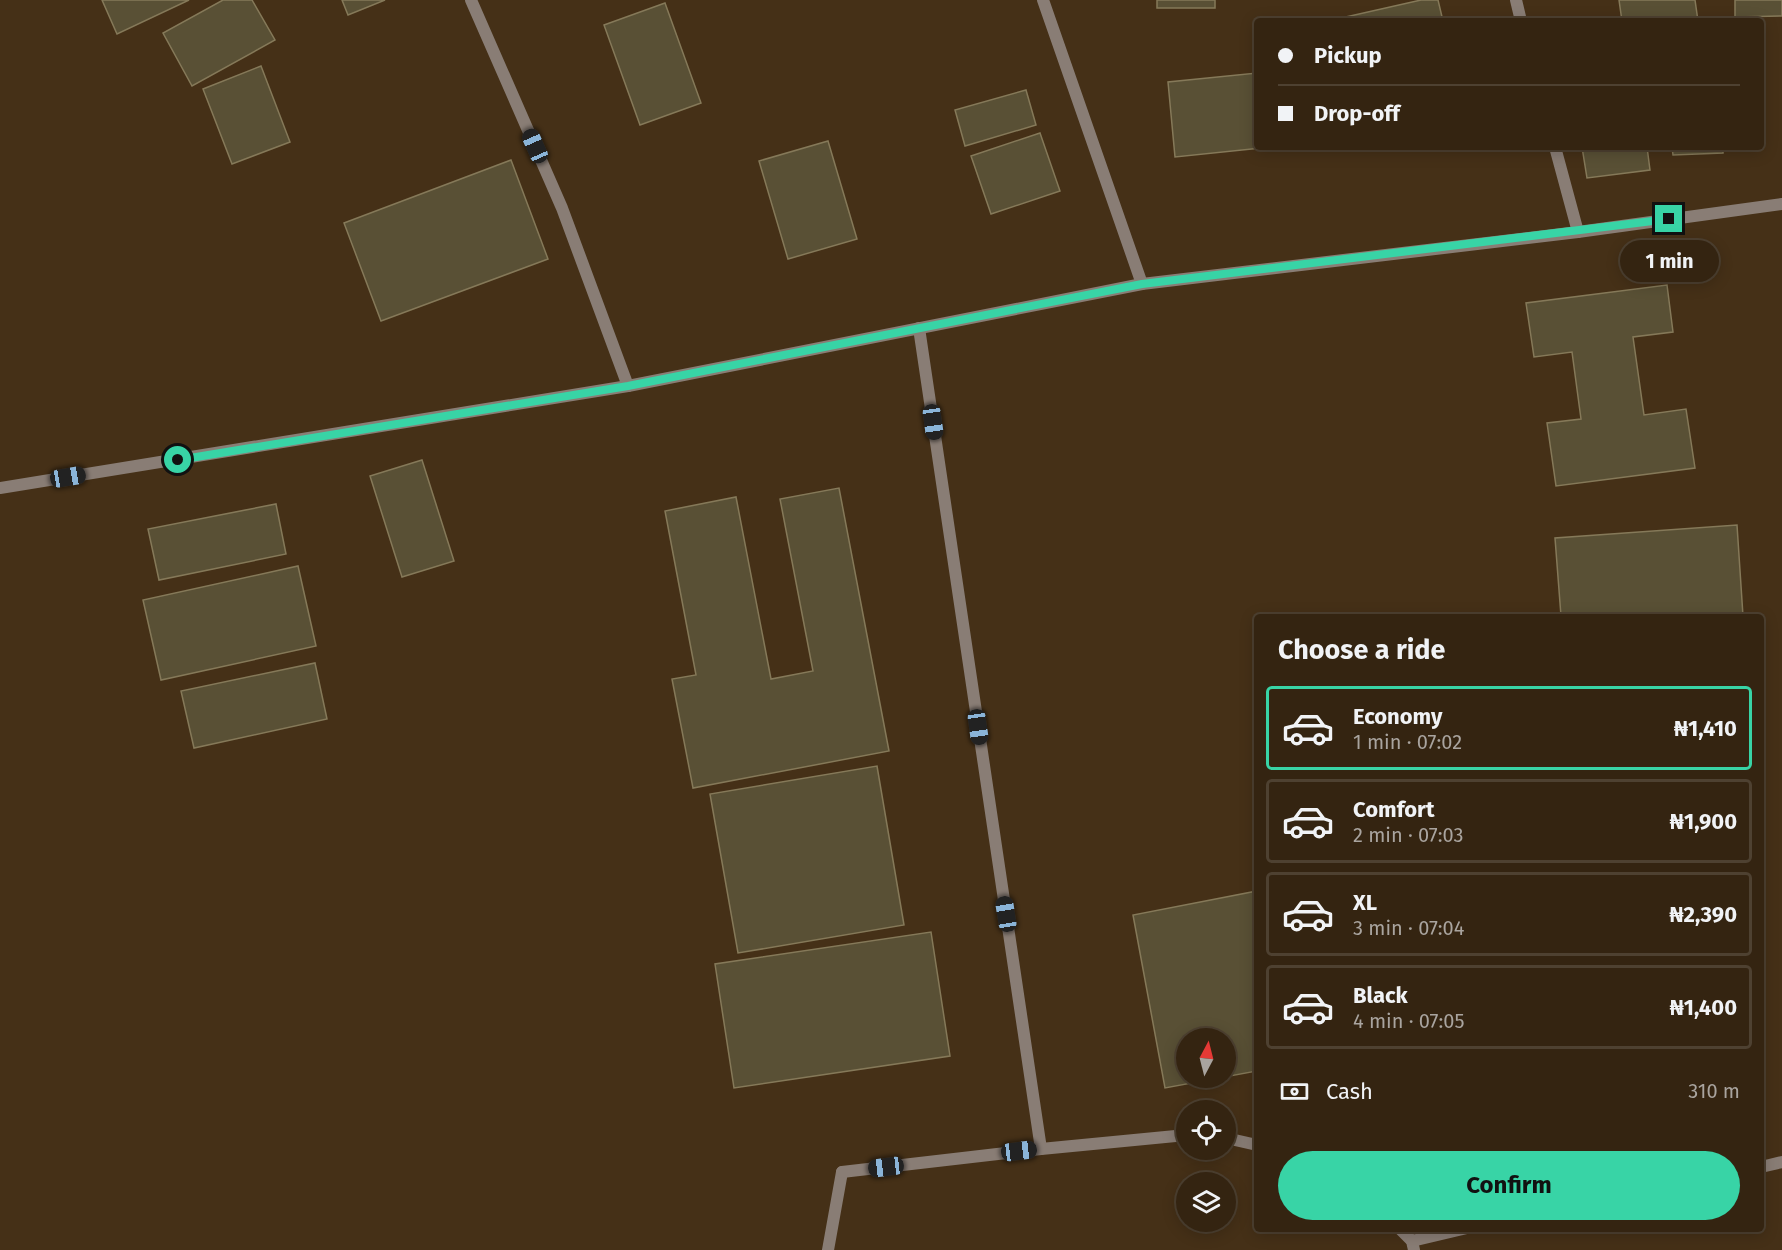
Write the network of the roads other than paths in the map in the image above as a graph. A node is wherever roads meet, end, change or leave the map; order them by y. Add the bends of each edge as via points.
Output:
1 (471, 0) edge
2 (1043, 0) edge
3 (1515, 0) edge
4 (1520, 18) edge
5 (1556, 150) edge
6 (1782, 204) edge
7 (1578, 232) junction
8 (1142, 284) junction
9 (919, 328) junction
10 (628, 386) junction
11 (1, 485) edge
12 (1176, 1136) edge
13 (1236, 1140) edge
14 (1254, 1144) edge
15 (1041, 1149) junction
16 (1782, 1162) edge
17 (1764, 1166) edge
18 (1402, 1232) edge
19 (1455, 1232) edge
20 (1413, 1246) edge
21 (828, 1250) edge

1 - 10 street via 562,208
2 - 8 street
3 - 4 street
5 - 7 street
6 - 7 street
7 - 8 street
8 - 9 street
9 - 10 street
9 - 15 street
10 - 11 street
12 - 15 street
13 - 14 street
15 - 21 street via 842,1172
16 - 17 street
18 - 20 street
19 - 20 street

